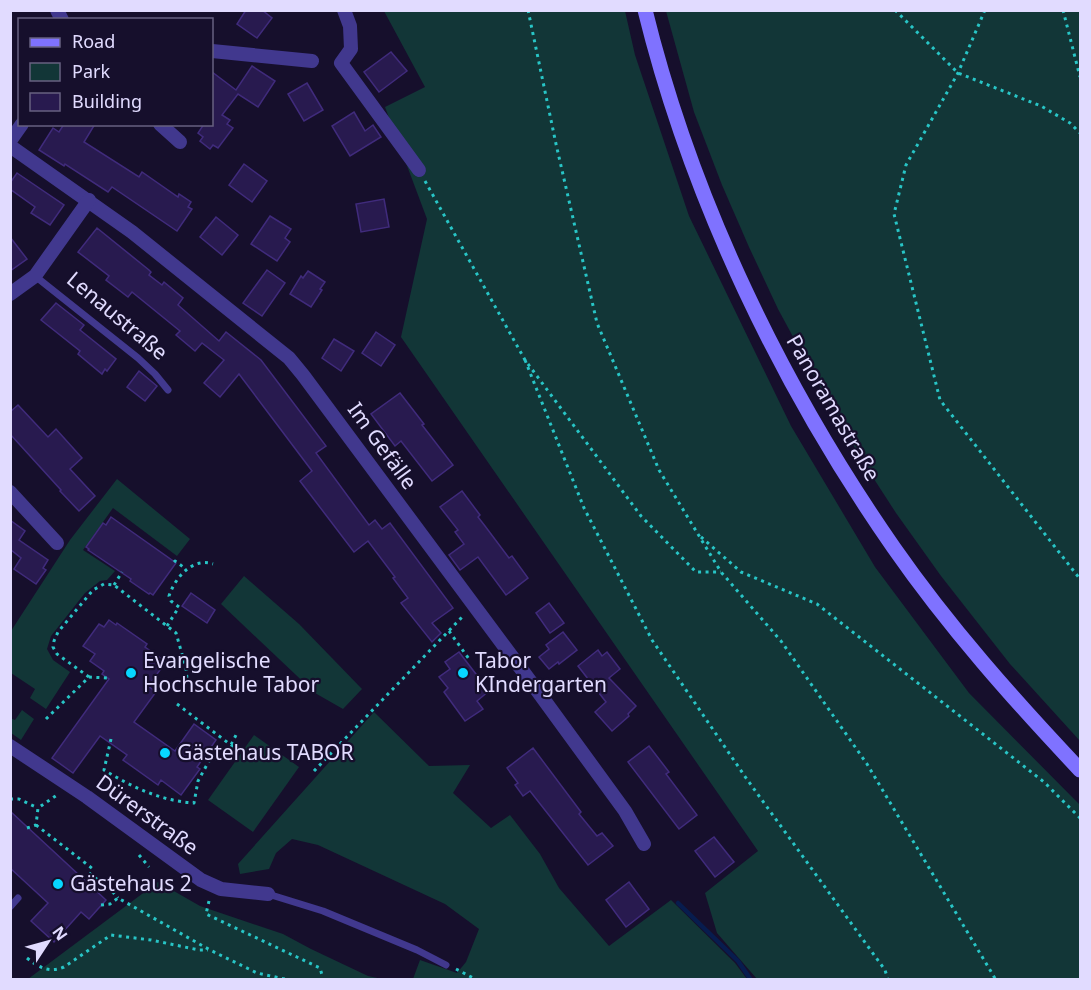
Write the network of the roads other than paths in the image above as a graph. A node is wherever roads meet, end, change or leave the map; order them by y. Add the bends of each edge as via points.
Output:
1 (344, 10) edge
2 (645, 10) edge
3 (213, 51) edge
4 (312, 61) dead end
5 (21, 126) edge
6 (162, 126) edge
7 (10, 141) edge
8 (180, 142) dead end
9 (10, 146) edge
10 (419, 170) road end
11 (89, 200) junction
12 (35, 276) junction
13 (10, 294) edge
14 (168, 390) dead end
15 (10, 492) edge
16 (57, 543) dead end
17 (13, 751) edge
18 (1080, 770) edge
19 (644, 844) dead end
20 (268, 894) joint
21 (18, 898) dead end
22 (10, 907) edge
23 (446, 964) road end

1 - 10 street via 350,26 351,49 340,63
2 - 18 main road, Panoramastraße via 680,129 708,206 753,308 811,416 895,549 987,668
3 - 4 street
5 - 7 street
6 - 8 street
9 - 11 street, Im Gefälle
11 - 12 street, Lenaustraße
11 - 19 street, Im Gefälle via 289,358 625,811
12 - 13 street, Lenaustraße
12 - 14 lane, Lenaustraße via 138,358
15 - 16 street
17 - 20 street, Dürerstraße via 87,797 201,880 221,889
20 - 23 lane via 323,911
21 - 22 lane

